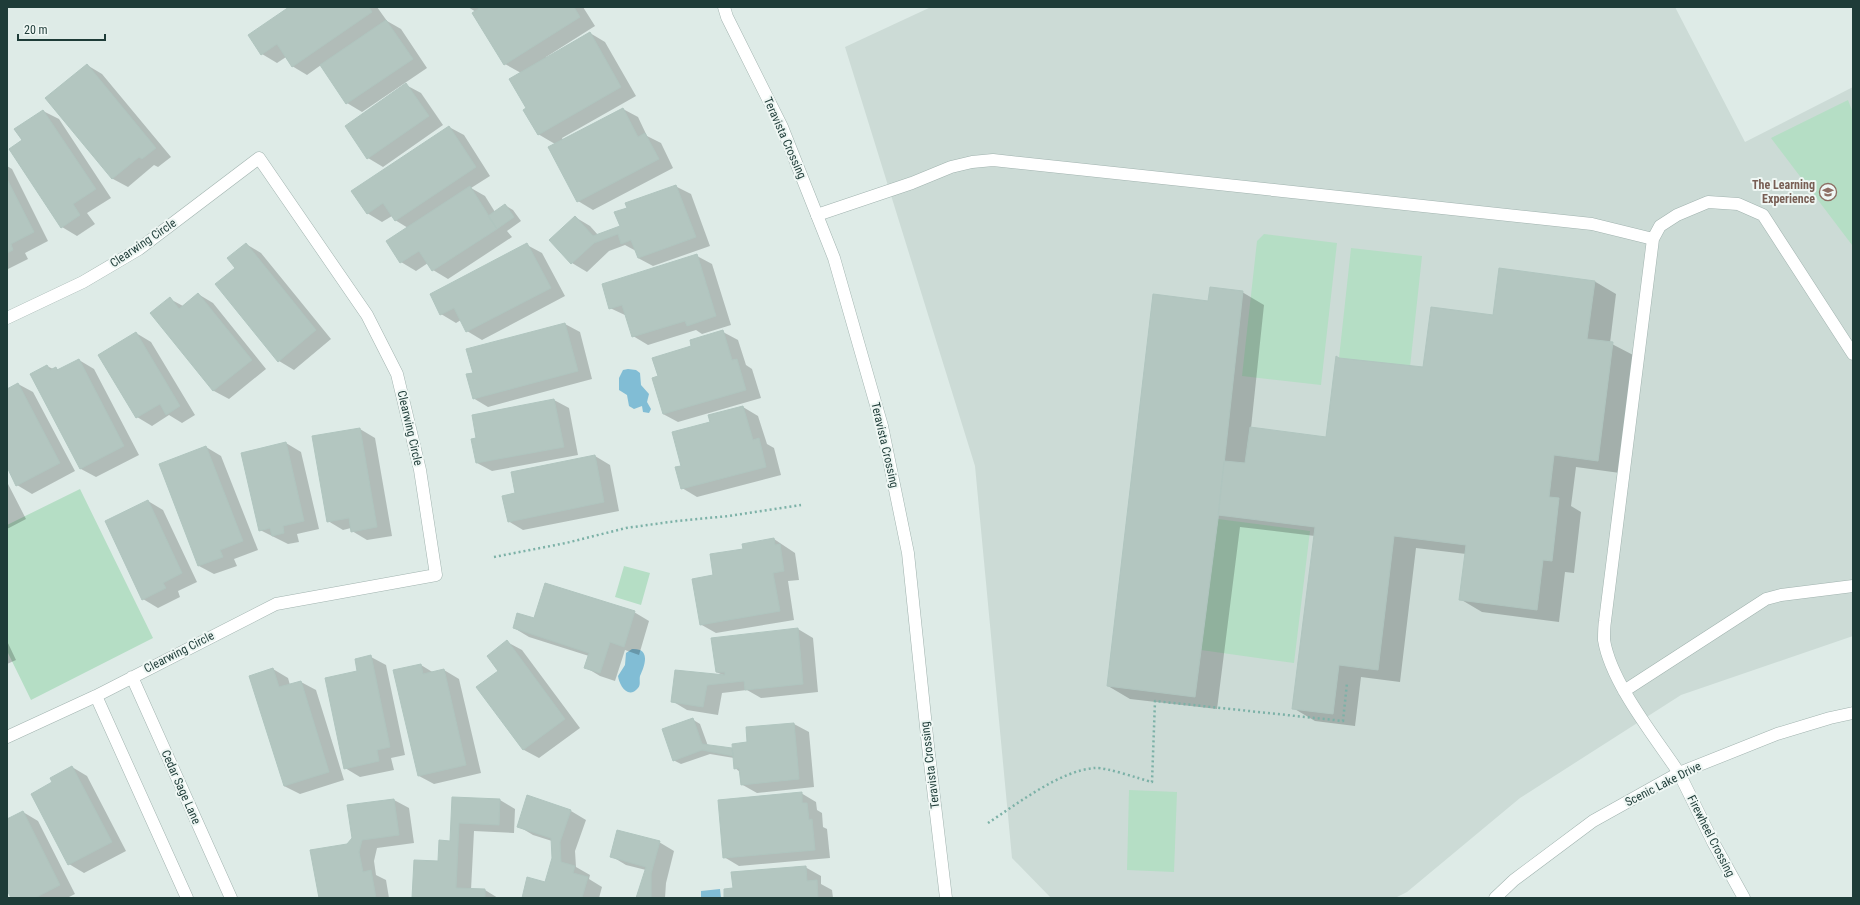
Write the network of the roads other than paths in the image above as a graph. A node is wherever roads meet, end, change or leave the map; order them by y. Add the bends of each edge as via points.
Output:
1 (717, 7) edge
2 (727, 10) edge
3 (817, 215) junction
4 (1653, 239) junction
5 (7, 318) edge
6 (1853, 354) edge
7 (1853, 586) edge
8 (132, 677) junction
9 (1624, 691) junction
10 (96, 696) junction
11 (1853, 713) edge
12 (7, 737) edge
13 (1679, 773) junction
14 (187, 898) edge
15 (231, 898) edge
16 (946, 898) edge
17 (1495, 898) edge
18 (1744, 898) edge

1 - 2 street, Teravista Crossing
2 - 3 street, Teravista Crossing via 782,127
3 - 4 street via 951,168 993,160 1592,224
3 - 16 street, Teravista Crossing via 834,258 882,426 908,553
4 - 6 street via 1660,226 1677,215 1708,202 1738,204 1763,215
4 - 9 street, Firewheel Crossing via 1605,622 1604,639 1607,653
5 - 8 street, Clearwing Circle via 84,282 139,249 259,158 367,315 397,374 420,470 436,574 276,604
7 - 9 street via 1766,599
8 - 10 street, Clearwing Circle
8 - 15 street, Cedar Sage Lane
9 - 13 street, Firewheel Crossing
10 - 12 street, Clearwing Circle
10 - 14 street
11 - 13 street, Scenic Lake Drive via 1777,734
13 - 17 street, Scenic Lake Drive via 1593,821 1514,880
13 - 18 street, Firewheel Crossing

